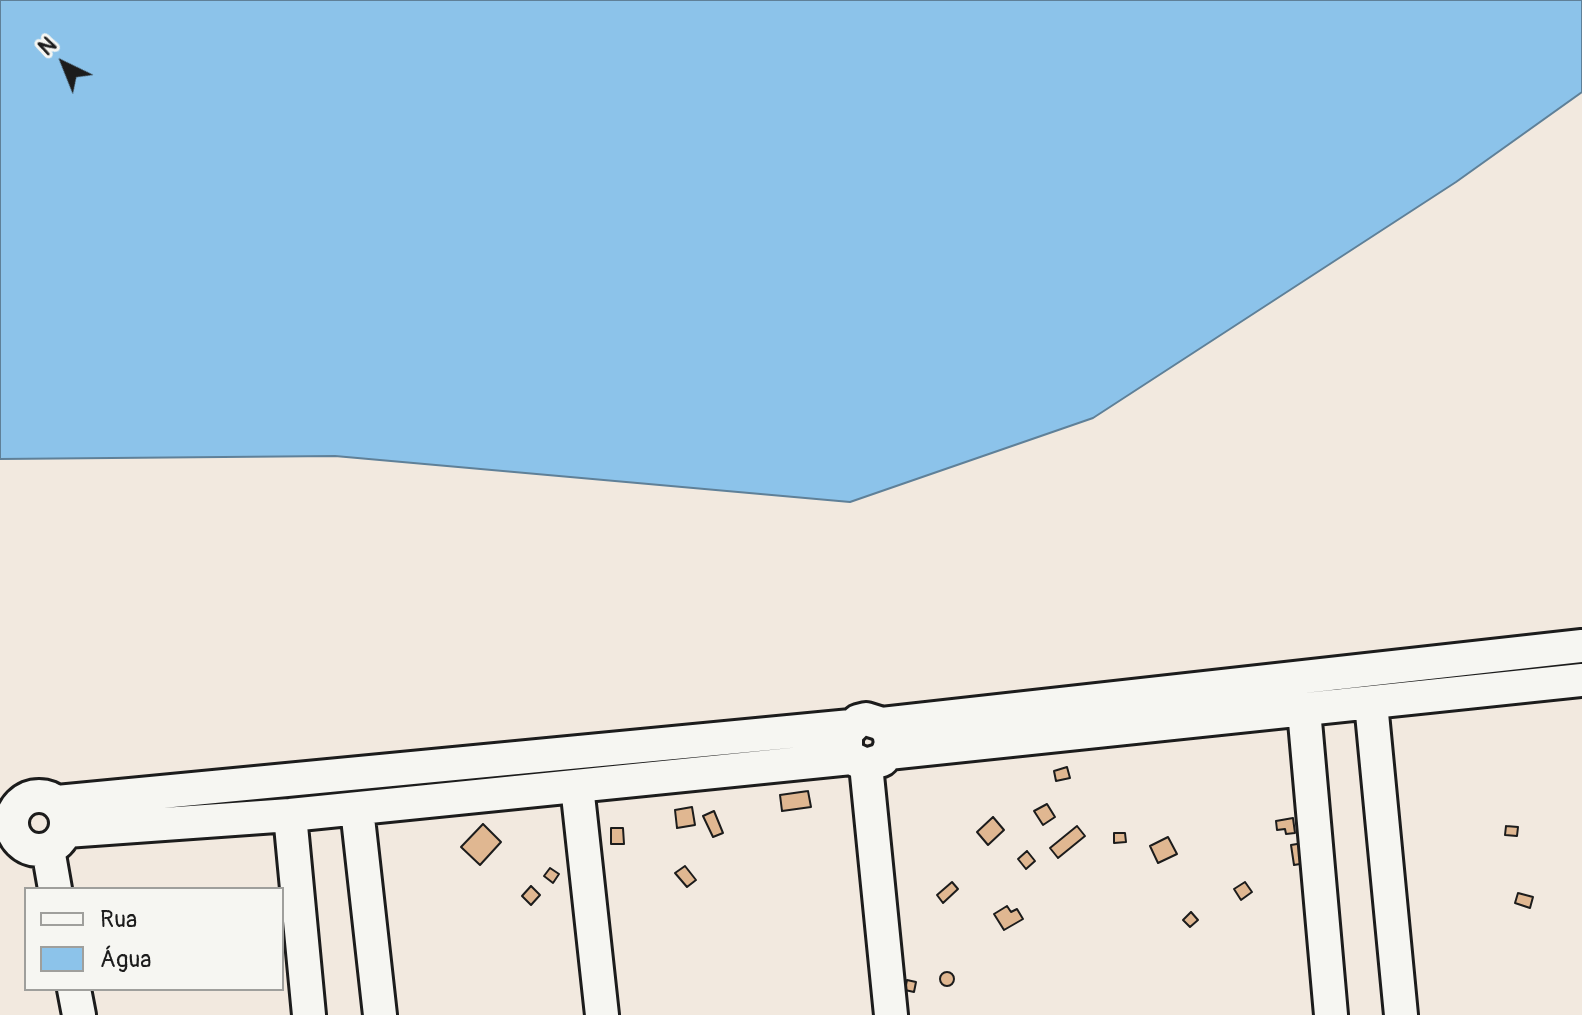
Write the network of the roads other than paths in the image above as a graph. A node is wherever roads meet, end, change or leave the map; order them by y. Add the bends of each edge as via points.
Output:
1 (1582, 646) edge
2 (1582, 680) edge
3 (1371, 703) junction
4 (1304, 710) junction
5 (872, 750) junction
6 (577, 786) junction
7 (9, 808) edge
8 (357, 809) junction
9 (290, 815) junction
10 (57, 827) junction
11 (8, 837) edge
12 (55, 887) edge
13 (74, 991) edge
14 (79, 1015) edge
15 (309, 1015) edge
16 (380, 1015) edge
17 (602, 1015) edge
18 (891, 1015) edge
19 (1331, 1015) edge
20 (1401, 1015) edge

1 - 5 street
2 - 3 street
3 - 4 street
3 - 20 street
4 - 5 street
4 - 19 street
5 - 6 street
5 - 10 street via 866,719 851,726
5 - 18 street
6 - 8 street
6 - 17 street
7 - 10 street via 41,796
7 - 11 street
8 - 9 street
8 - 16 street
9 - 10 street
9 - 15 street
10 - 11 street via 30,849
10 - 12 street
13 - 14 street

